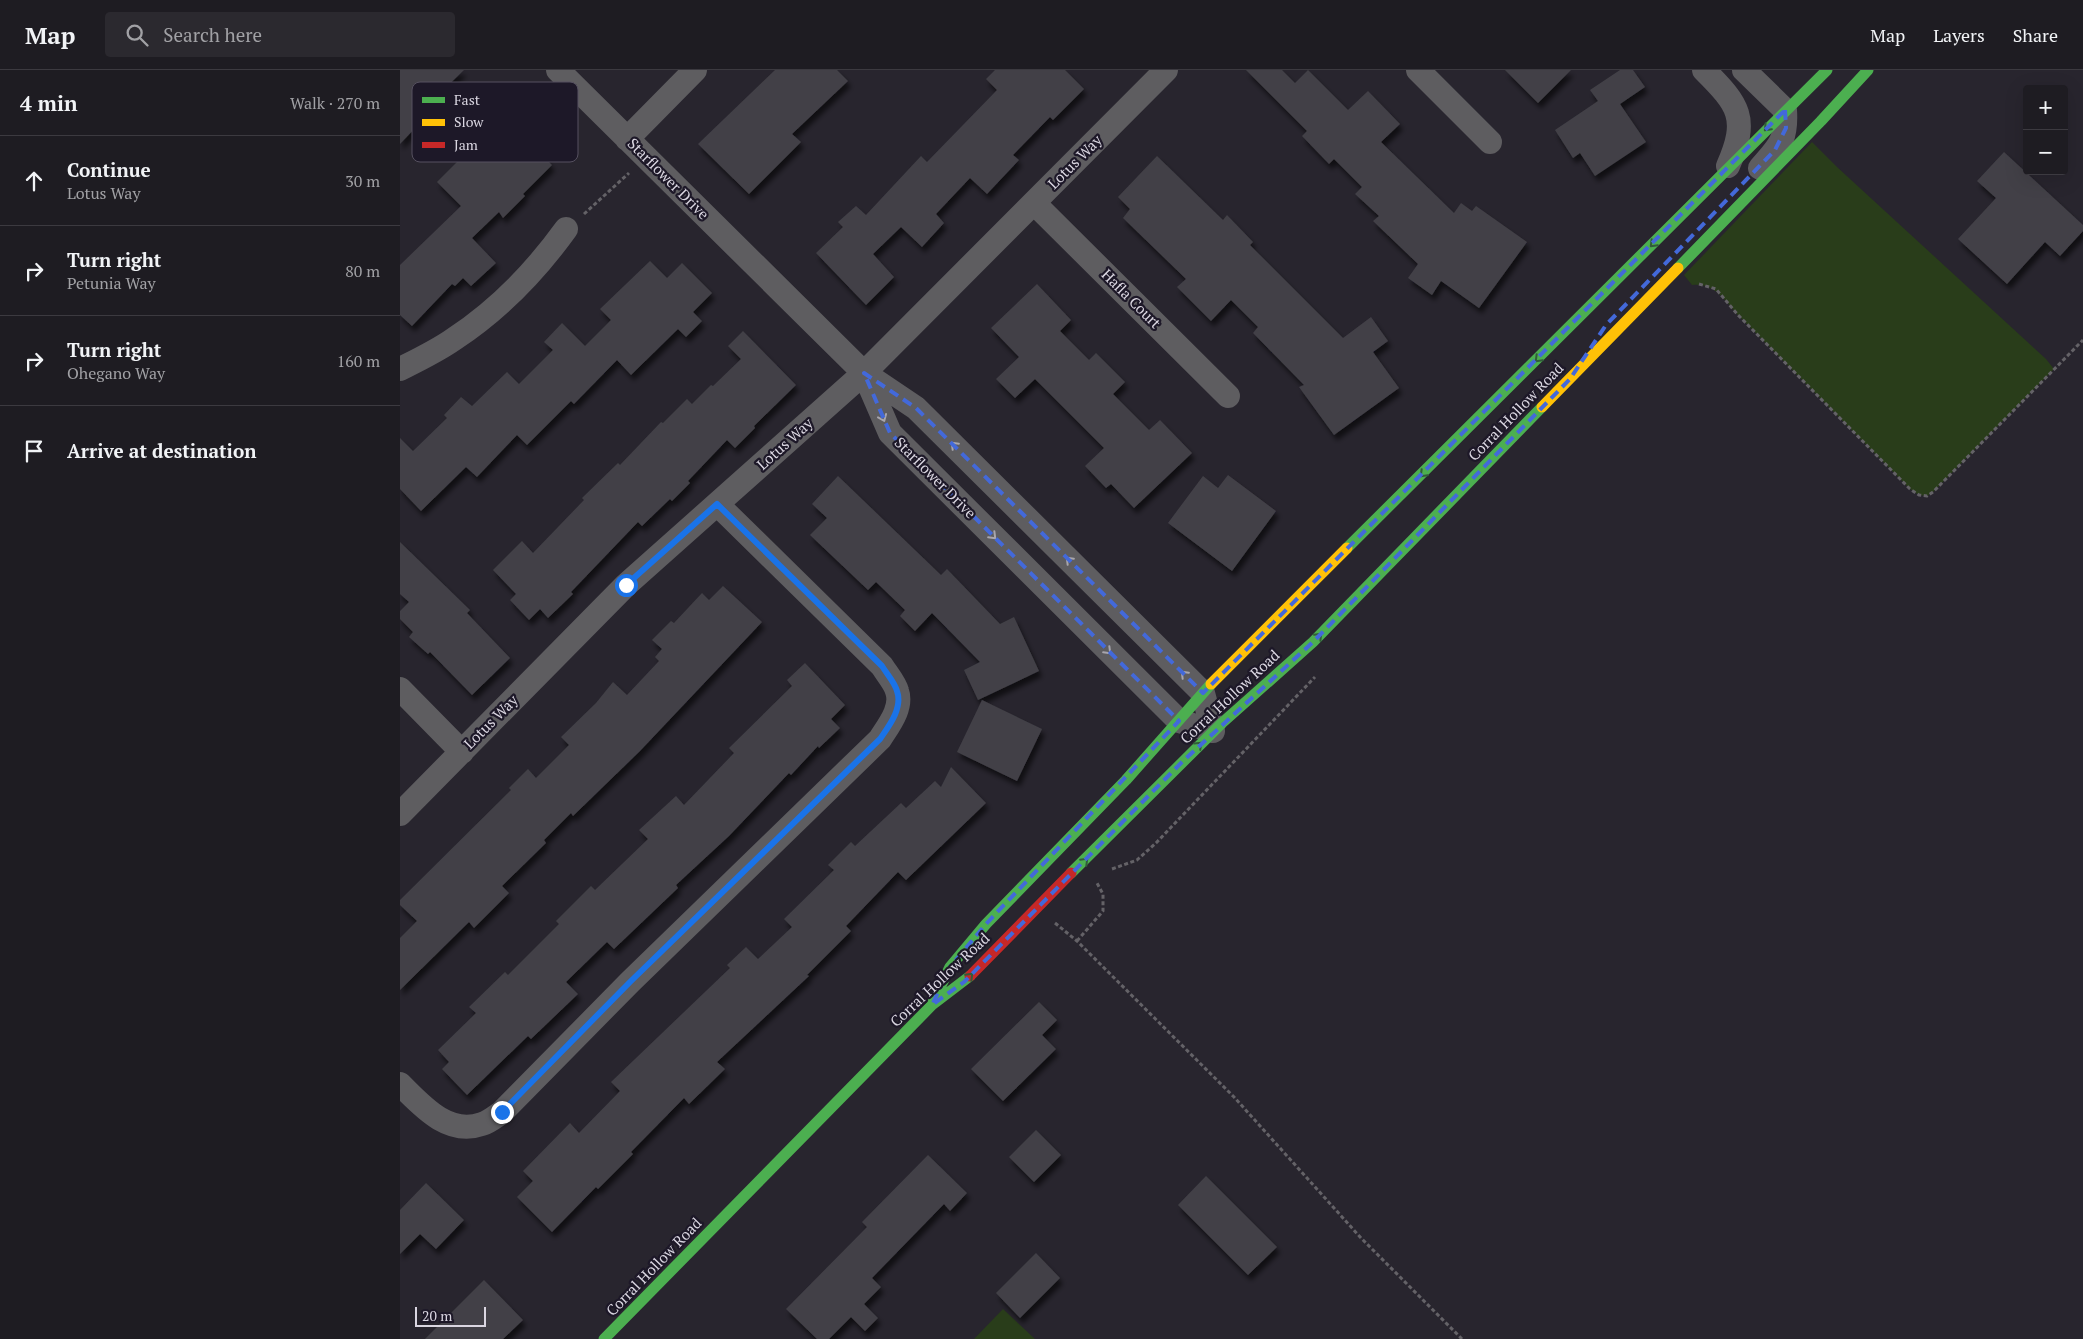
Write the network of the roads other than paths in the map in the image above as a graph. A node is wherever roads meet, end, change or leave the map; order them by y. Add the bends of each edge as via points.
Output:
1 (558, 70) edge
2 (695, 70) edge
3 (1166, 70) edge
4 (1418, 70) edge
5 (1704, 70) edge
6 (1744, 70) edge
7 (1827, 70) edge
8 (1868, 70) edge
9 (570, 82) edge
10 (578, 90) edge
11 (1784, 110) junction
12 (627, 139) junction
13 (1490, 142) dead end
14 (1727, 170) junction
15 (1034, 203) junction
16 (566, 229) road end
17 (400, 369) edge
18 (864, 373) junction
19 (1570, 379) junction
20 (1228, 396) dead end
21 (717, 504) junction
22 (400, 689) edge
23 (1203, 693) junction
24 (1179, 720) junction
25 (1213, 731) junction
26 (462, 752) junction
27 (400, 814) edge
28 (932, 1006) junction
29 (400, 1084) edge
30 (604, 1339) edge

1 - 9 street, Starflower Drive
2 - 12 street
3 - 15 street, Lotus Way
4 - 13 street
5 - 14 street via 1722,88 1737,111 1740,126 1738,145
6 - 11 street
7 - 11 main road
8 - 19 main road, Corral Hollow Road
10 - 12 street, Starflower Drive
11 -> 14 main road
11 - 19 street via 1786,128 1776,150 1606,325
12 - 18 street, Starflower Drive
14 -> 23 main road
15 - 18 street, Lotus Way
15 - 20 street, Hafla Court
16 - 17 street via 506,300 454,340
18 - 21 street, Lotus Way
23 -> 18 street via 916,408
18 -> 24 street, Starflower Drive via 890,433
25 -> 19 main road, Corral Hollow Road via 1313,642
21 - 26 street, Lotus Way via 626,585
21 - 29 street via 882,666 898,691 893,720 880,739 630,982 502,1112 484,1124 458,1126 429,1112
22 - 26 street
23 - 24 main road
23 - 25 street
24 - 25 street, Starflower Drive
24 - 28 main road via 1126,780 986,924 950,968
28 -> 25 main road, Corral Hollow Road via 964,982
26 - 27 street, Lotus Way
28 - 30 main road, Corral Hollow Road

